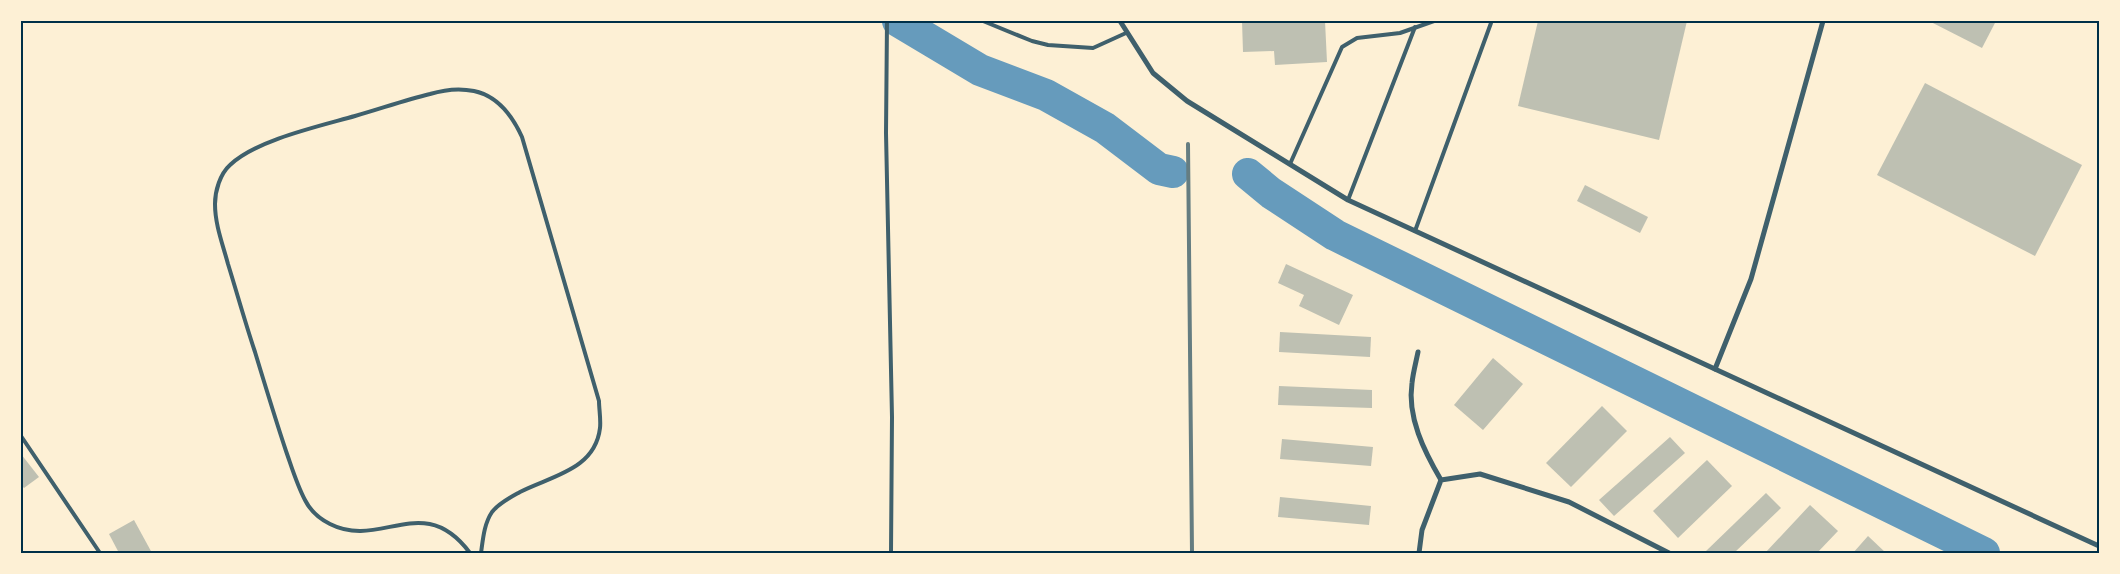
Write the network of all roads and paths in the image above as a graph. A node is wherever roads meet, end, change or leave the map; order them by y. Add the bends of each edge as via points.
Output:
1 (887, 21) edge
2 (983, 21) edge
3 (1120, 21) edge
4 (1434, 21) edge
5 (1490, 21) edge
6 (1823, 21) edge
7 (1415, 28) junction
8 (1126, 33) junction
9 (1290, 164) junction
10 (1348, 200) junction
11 (1415, 231) junction
12 (1418, 352) dead end
13 (1715, 368) junction
14 (21, 436) edge
15 (1441, 480) junction
16 (2099, 546) edge
17 (100, 553) edge
18 (470, 553) edge
19 (481, 553) edge
20 (891, 553) edge
21 (1419, 553) edge
22 (1669, 553) edge

1 - 20 lane
2 - 8 lane via 1032,41 1057,45 1093,48
3 - 8 street
4 - 7 lane
5 - 11 lane
6 - 13 street via 1751,279
7 - 9 lane via 1357,38 1342,47
7 - 10 lane
8 - 9 street via 1153,73 1187,101
9 - 10 street
10 - 11 street
11 - 13 street
12 - 15 street via 1411,385 1413,415 1425,452
13 - 16 street
14 - 17 lane
15 - 21 street via 1422,530
15 - 22 street via 1480,474 1569,502
18 - 19 lane via 458,538 442,527 424,522 346,530 330,524 306,503 284,445 246,323 222,243 215,204 216,189 229,165 260,147 431,93 458,90 473,90 502,105 522,136 599,400 600,428 594,448 584,461 564,474 507,499 492,512 484,532

